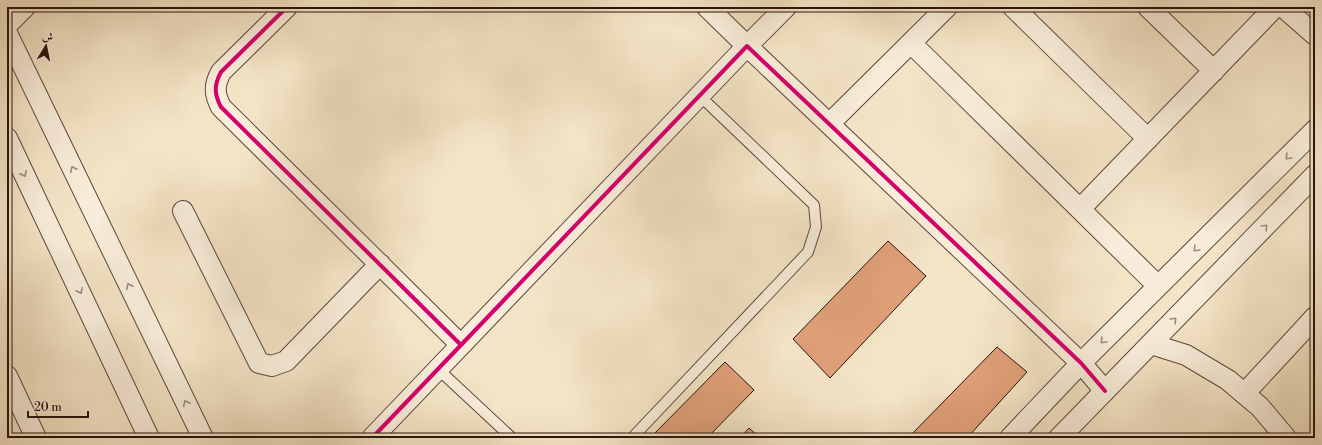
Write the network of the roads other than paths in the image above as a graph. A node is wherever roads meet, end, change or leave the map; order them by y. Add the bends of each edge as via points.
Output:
1 (25, 7) edge
2 (286, 7) edge
3 (707, 7) edge
4 (786, 7) edge
5 (947, 7) edge
6 (1013, 7) edge
7 (1148, 7) edge
8 (1275, 7) edge
9 (1284, 7) edge
10 (7, 25) edge
11 (7, 33) edge
12 (1315, 35) edge
13 (911, 43) junction
14 (747, 46) junction
15 (1214, 71) junction
16 (700, 96) junction
17 (829, 124) junction
18 (1315, 130) edge
19 (7, 138) edge
20 (1148, 139) junction
21 (1315, 175) edge
22 (1080, 209) junction
23 (183, 211) dead end
24 (380, 264) junction
25 (1158, 286) junction
26 (1315, 317) edge
27 (1151, 344) junction
28 (461, 345) junction
29 (1081, 363) junction
30 (438, 369) junction
31 (7, 376) edge
32 (1104, 391) junction
33 (1244, 394) junction
34 (12, 405) edge
35 (1070, 433) edge
36 (36, 438) edge
37 (149, 438) edge
38 (203, 438) edge
39 (372, 438) edge
40 (512, 438) edge
41 (632, 438) edge
42 (1010, 438) edge
43 (1286, 438) edge

1 - 10 street
2 - 24 street via 221,72 216,80 216,97 221,107
3 - 14 street
4 - 14 street
5 - 13 street
6 - 20 street
7 - 15 street
8 - 15 street
9 - 12 street
38 -> 11 street
13 - 17 street
13 - 22 street
14 - 16 street
14 - 17 street
15 - 20 street
16 - 28 street
16 - 41 lane via 814,205 816,227 808,252
17 - 29 street
18 -> 25 street
19 -> 37 street
20 - 22 street
27 -> 21 street
22 - 25 street
23 - 24 street via 259,363 266,365 286,362
24 - 28 street
25 -> 29 street
26 - 33 street
27 - 32 street
27 - 33 street via 1186,356 1228,380
28 - 30 street
29 - 32 street
29 - 42 street
30 - 39 street
30 - 40 lane
31 - 34 street
32 - 35 street
33 - 43 street
34 - 36 street

